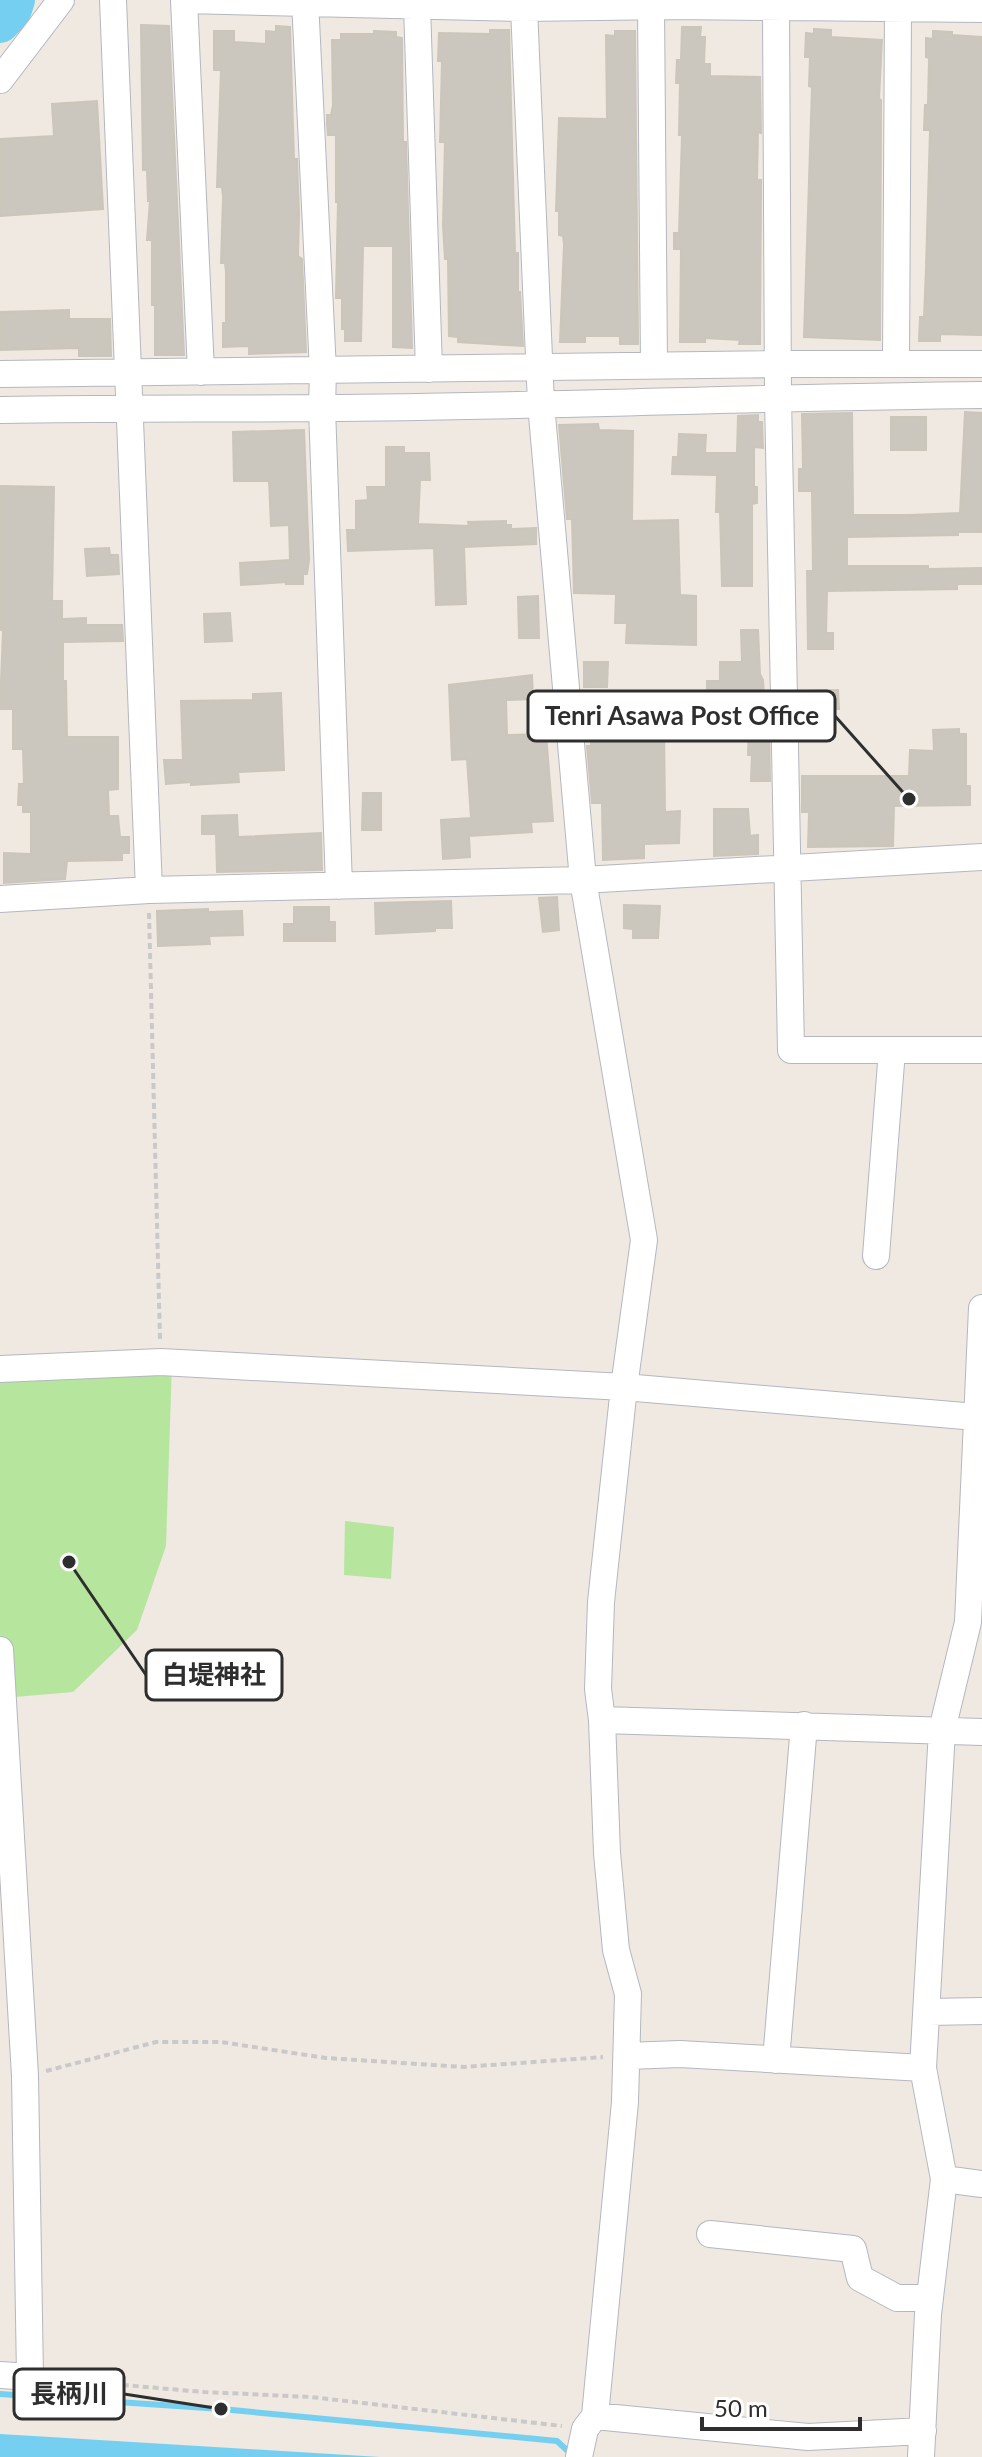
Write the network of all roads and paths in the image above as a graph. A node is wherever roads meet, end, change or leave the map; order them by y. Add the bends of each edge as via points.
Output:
1 (32, 0) edge
2 (49, 0) edge
3 (61, 0) edge
4 (113, 0) edge
5 (184, 0) edge
6 (305, 1) edge
7 (666, 4) edge
8 (417, 6) junction
9 (524, 8) junction
10 (776, 8) junction
11 (898, 8) junction
12 (982, 9) edge
13 (0, 80) edge
14 (778, 364) junction
15 (896, 364) junction
16 (982, 364) edge
17 (654, 365) junction
18 (539, 366) junction
19 (429, 369) junction
20 (323, 371) junction
21 (201, 372) junction
22 (130, 373) junction
23 (0, 374) edge
24 (982, 395) edge
25 (778, 397) junction
26 (541, 404) junction
27 (131, 407) junction
28 (322, 408) junction
29 (0, 410) edge
30 (982, 857) edge
31 (785, 869) junction
32 (583, 880) junction
33 (339, 886) junction
34 (149, 890) junction
35 (0, 899) edge
36 (892, 1050) junction
37 (982, 1050) edge
38 (876, 1256) dead end
39 (982, 1308) edge
40 (982, 1318) edge
41 (161, 1362) junction
42 (0, 1369) edge
43 (624, 1387) junction
44 (976, 1417) junction
45 (978, 1446) edge
46 (0, 1650) edge
47 (602, 1720) junction
48 (804, 1725) junction
49 (942, 1730) junction
50 (982, 1732) edge
51 (982, 2011) edge
52 (928, 2012) junction
53 (627, 2056) junction
54 (776, 2060) junction
55 (923, 2068) junction
56 (25, 2076) junction
57 (944, 2179) junction
58 (982, 2184) edge
59 (710, 2234) dead end
60 (930, 2298) junction
61 (0, 2375) edge
62 (30, 2377) junction
63 (590, 2422) junction
64 (922, 2444) edge
65 (579, 2457) edge

1 - 2 street
3 - 13 street
4 - 22 street
5 - 6 street
5 - 21 street
6 - 8 street
6 - 20 street
7 - 9 street
7 - 10 street
7 - 17 street
8 - 9 street
8 - 19 street
9 - 18 street
10 - 11 street
10 - 14 street
11 - 12 street
11 - 15 street
14 - 15 street
14 - 17 street
14 - 25 street
15 - 16 street
17 - 18 street
18 - 19 street
18 - 26 street
19 - 20 street
20 - 21 street
20 - 28 street
21 - 22 street
22 - 23 street
22 - 27 street
24 - 25 street
25 - 26 street
25 - 31 street
26 - 28 street
26 - 32 street
27 - 28 street
27 - 29 street
27 - 34 street
28 - 33 street
30 - 31 street
31 - 32 street
31 - 36 street via 791,1050
32 - 33 street
32 - 43 street via 644,1240
33 - 34 street
34 - 35 street
34 - 41 path
36 - 37 street
36 - 38 street
39 - 40 street
40 - 44 street
41 - 42 street
41 - 43 street
43 - 44 street
43 - 47 street via 601,1602
44 - 45 street
45 - 49 street via 968,1622
46 - 56 street
47 - 48 street
47 - 53 street via 616,1950 628,1994
48 - 49 street
48 - 54 street
49 - 50 street
49 - 52 street
51 - 52 street
52 - 55 street
53 - 54 street
53 - 56 path via 464,2067 326,2058 221,2042 156,2042
53 - 63 street
54 - 55 street
55 - 57 street
56 - 62 street
57 - 58 street
57 - 60 street
59 - 60 street via 853,2249 860,2278 897,2298
60 - 64 street
61 - 62 street
62 - 63 path
63 - 64 street
63 - 65 street

